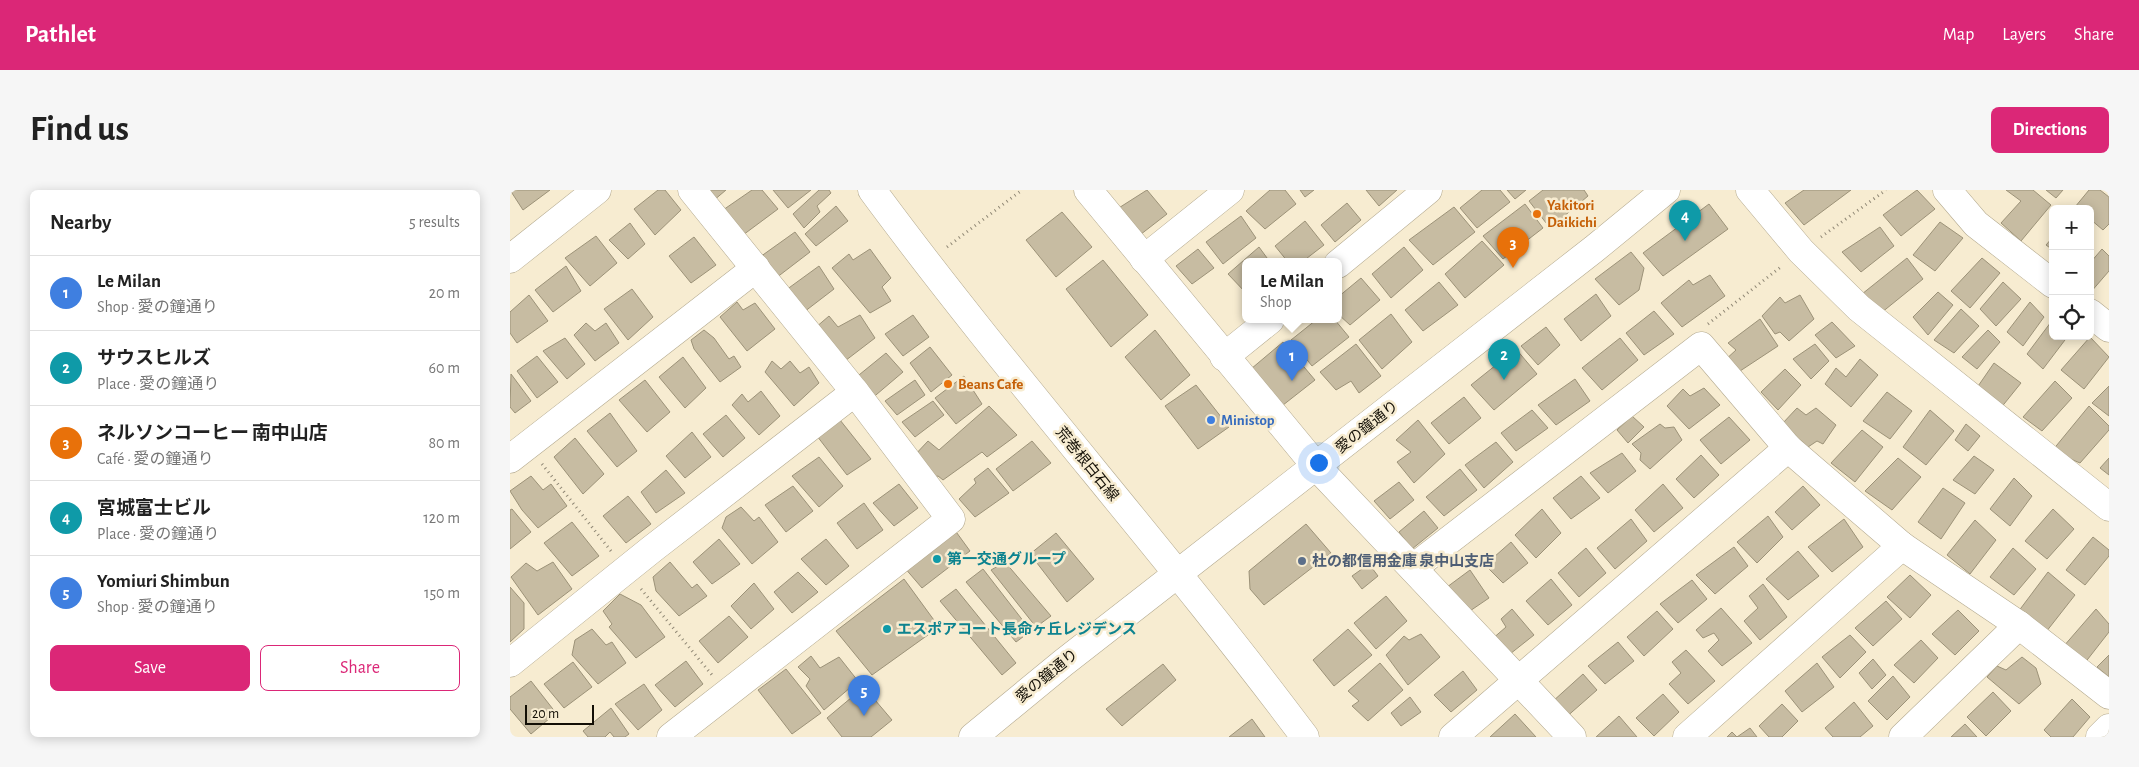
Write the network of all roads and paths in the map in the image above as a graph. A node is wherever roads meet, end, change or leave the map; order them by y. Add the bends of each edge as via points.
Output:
1 (597, 190) edge
2 (692, 190) edge
3 (872, 190) edge
4 (1022, 190) edge
5 (1088, 190) edge
6 (1230, 190) edge
7 (1428, 190) edge
8 (1666, 190) edge
9 (1750, 190) edge
10 (1947, 190) edge
11 (941, 252) dead end
12 (510, 259) edge
13 (1144, 259) junction
14 (1342, 261) edge
15 (756, 268) junction
16 (2049, 281) edge
17 (2094, 316) edge
18 (1266, 323) edge
19 (2109, 328) edge
20 (1224, 357) junction
21 (855, 392) junction
22 (1788, 448) junction
23 (510, 459) edge
24 (1316, 466) junction
25 (2109, 507) edge
26 (1902, 546) junction
27 (1413, 568) junction
28 (1179, 575) junction
29 (2019, 625) junction
30 (510, 663) edge
31 (1519, 682) junction
32 (2109, 695) edge
33 (2109, 728) edge
34 (671, 737) edge
35 (973, 737) edge
36 (1304, 737) edge
37 (1453, 737) edge
38 (1572, 737) edge
39 (1687, 737) edge
40 (1903, 737) edge
41 (2100, 737) edge

1 - 12 street
2 - 15 street
3 - 28 street, 荒巻根白石線 via 1099,480
4 - 11 path
5 - 13 street
6 - 13 street
7 - 14 street
8 - 24 street, 愛の鐘通り via 1594,250
9 - 25 street via 1801,251 1859,308
10 - 16 street via 1976,224
13 - 20 street
15 - 21 street
15 - 23 street
17 - 19 street
18 - 20 street
20 - 24 street
21 - 30 street
21 - 34 street via 951,519
22 - 26 street
22 - 27 street via 1701,346
22 - 31 street
24 - 27 street
24 - 28 street, 愛の鐘通り
26 - 29 street
26 - 39 street
27 - 31 street
28 - 35 street, 愛の鐘通り via 1063,663
28 - 36 street, 荒巻根白石線
29 - 32 street
29 - 40 street
31 - 37 street
31 - 38 street
33 - 41 street

